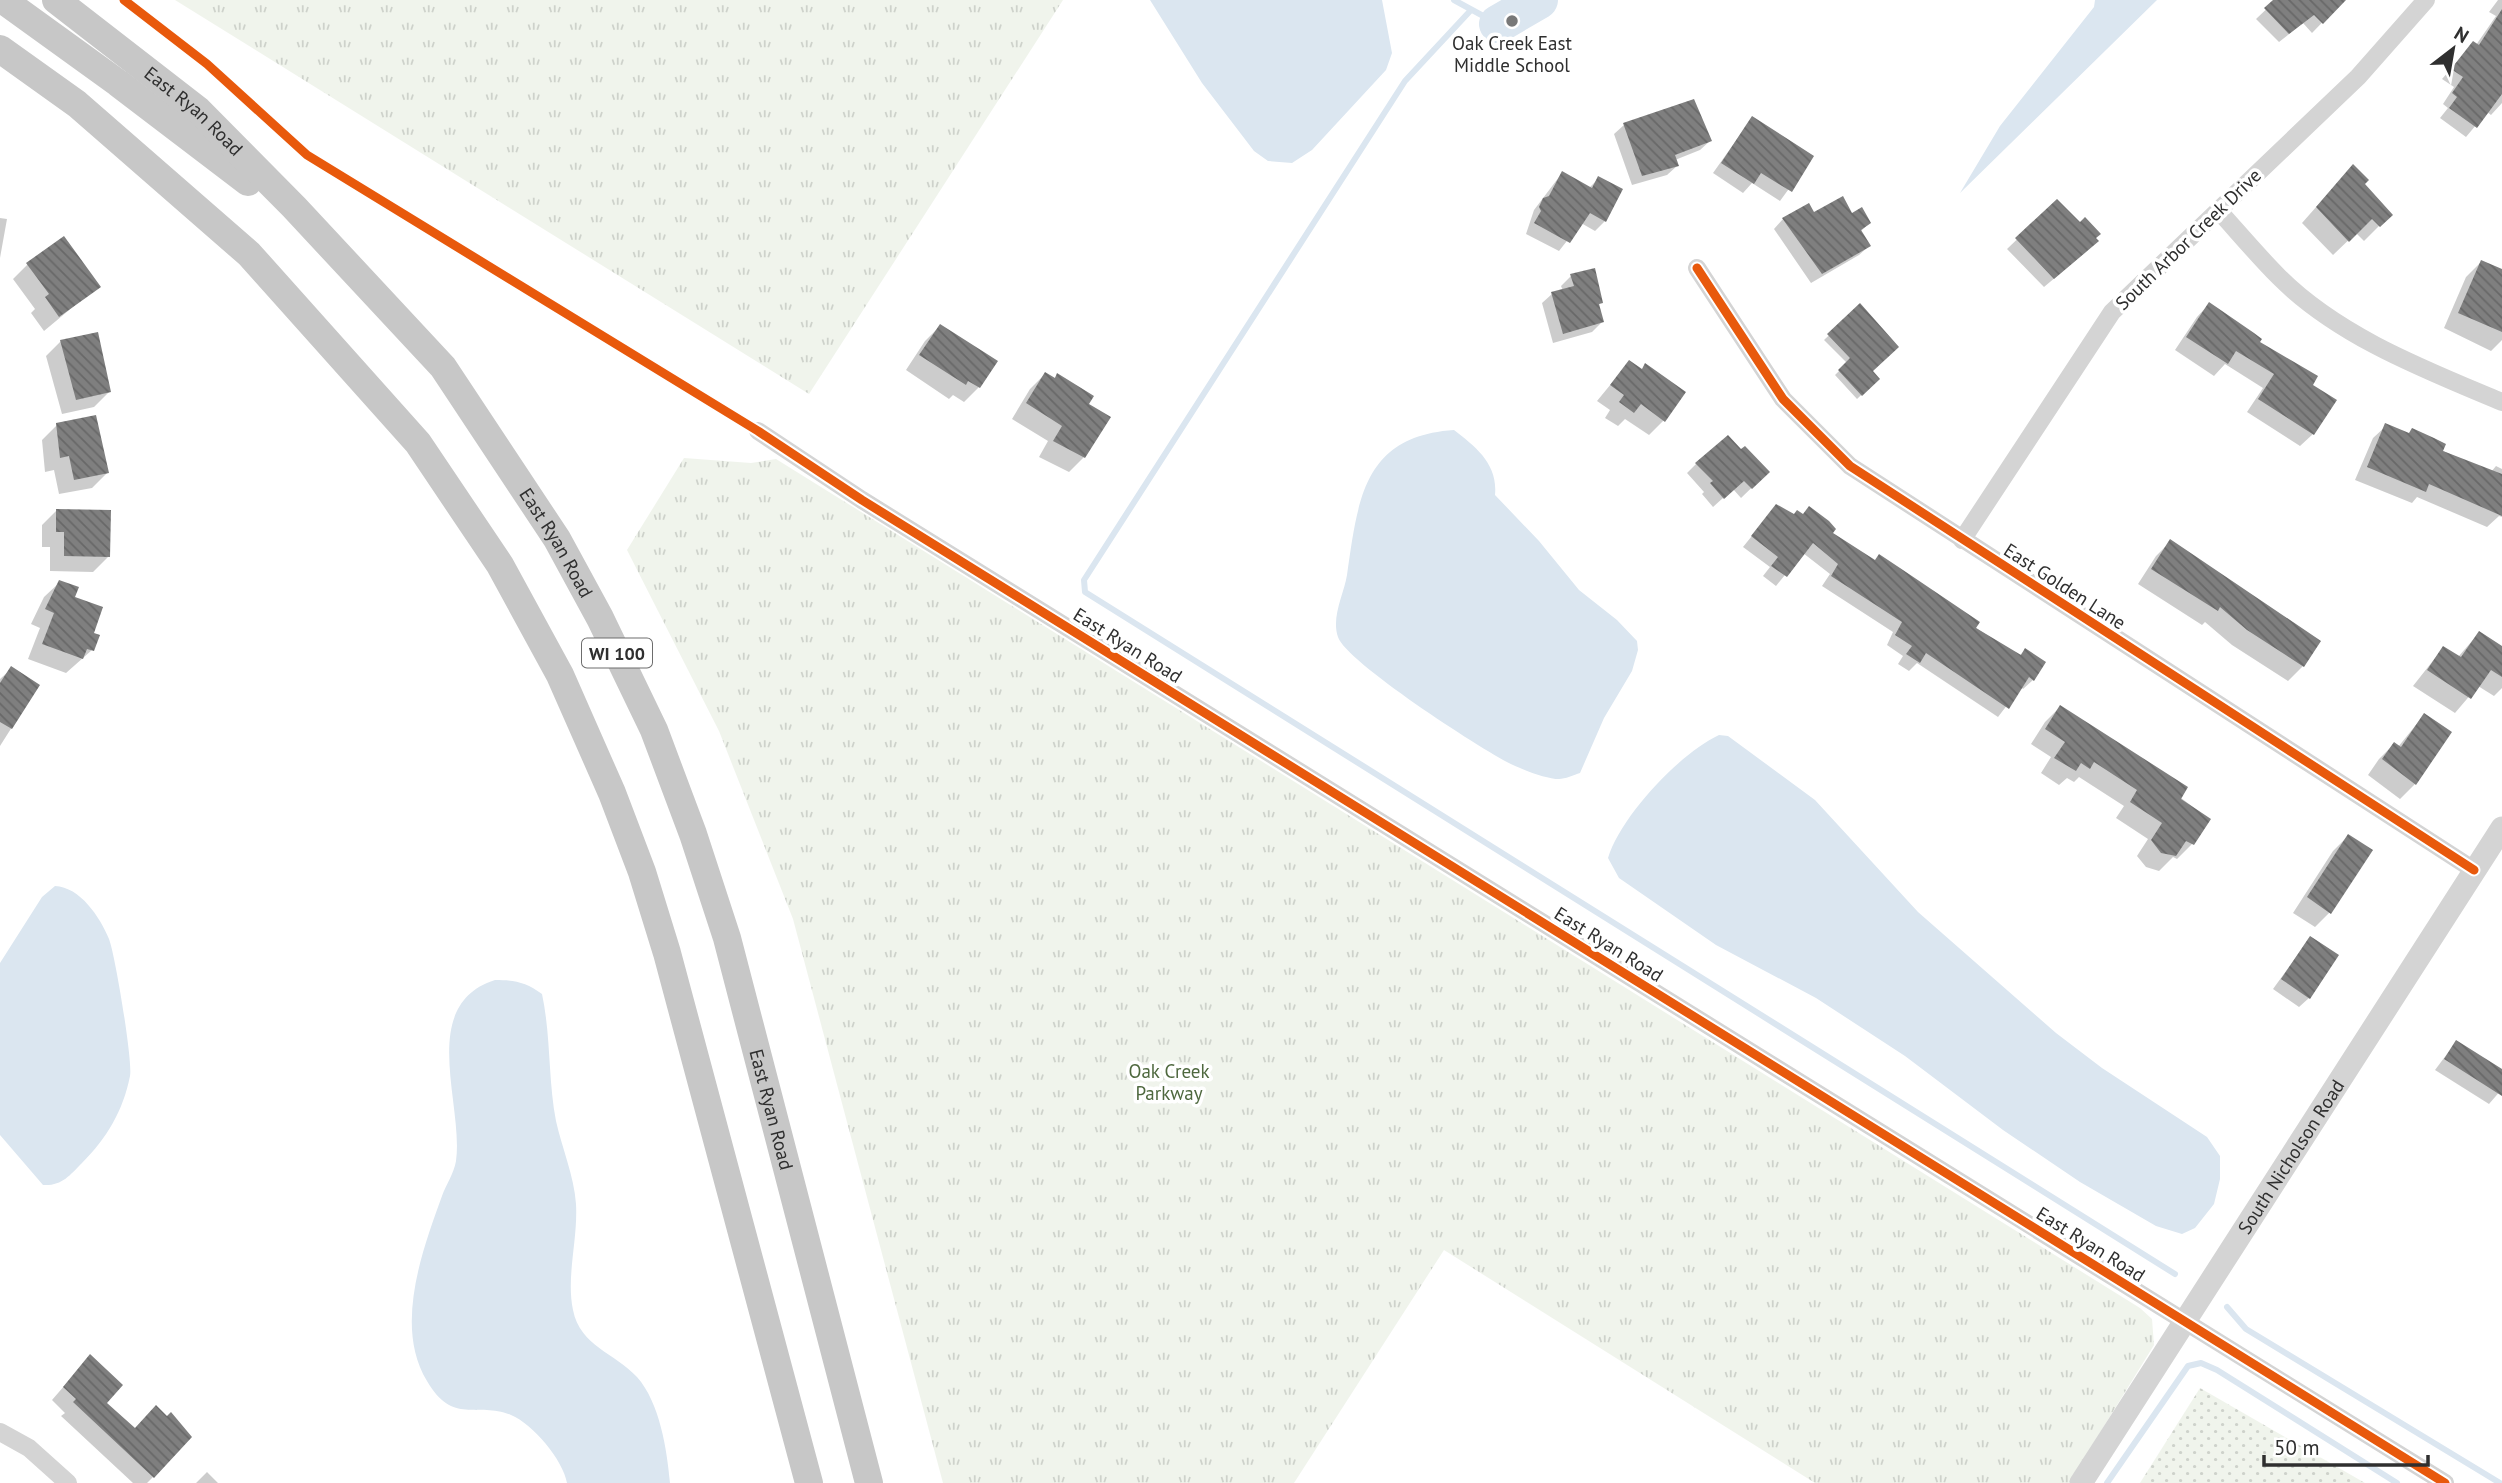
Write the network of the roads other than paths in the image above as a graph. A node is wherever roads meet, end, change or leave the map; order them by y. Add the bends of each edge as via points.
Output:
1 (2, 0) edge
2 (56, 0) edge
3 (2426, 0) edge
4 (0, 50) edge
5 (2218, 210) junction
6 (330, 246) junction
7 (1697, 268) dead end
8 (2502, 402) edge
9 (758, 431) dead end
10 (1962, 540) junction
11 (2502, 828) edge
12 (2474, 870) junction
13 (2183, 1322) junction
14 (0, 1432) edge
15 (68, 1483) edge
16 (809, 1483) edge
17 (869, 1483) edge
18 (2081, 1483) edge
19 (2445, 1483) edge

1 - 6 main road
2 - 6 main road, East Ryan Road / WI 100 via 198,110
3 - 5 street, South Arbor Creek Drive via 2358,76
4 - 16 main road, WI 100 via 78,104 249,254 418,443 500,565 560,675 642,872
5 - 8 street via 2280,279 2325,314 2413,364
5 - 10 street, South Arbor Creek Drive via 2112,312
6 - 17 main road, East Ryan Road / WI 100 via 443,367 557,539 653,730 727,938
7 - 10 street, East Golden Lane via 1783,400 1850,466
9 - 13 street, East Ryan Road
10 - 12 street, East Golden Lane
11 - 12 street, South Nicholson Road
12 - 13 street, South Nicholson Road
13 - 18 street, South Nicholson Road
13 - 19 street, East Ryan Road
14 - 15 street via 29,1448

